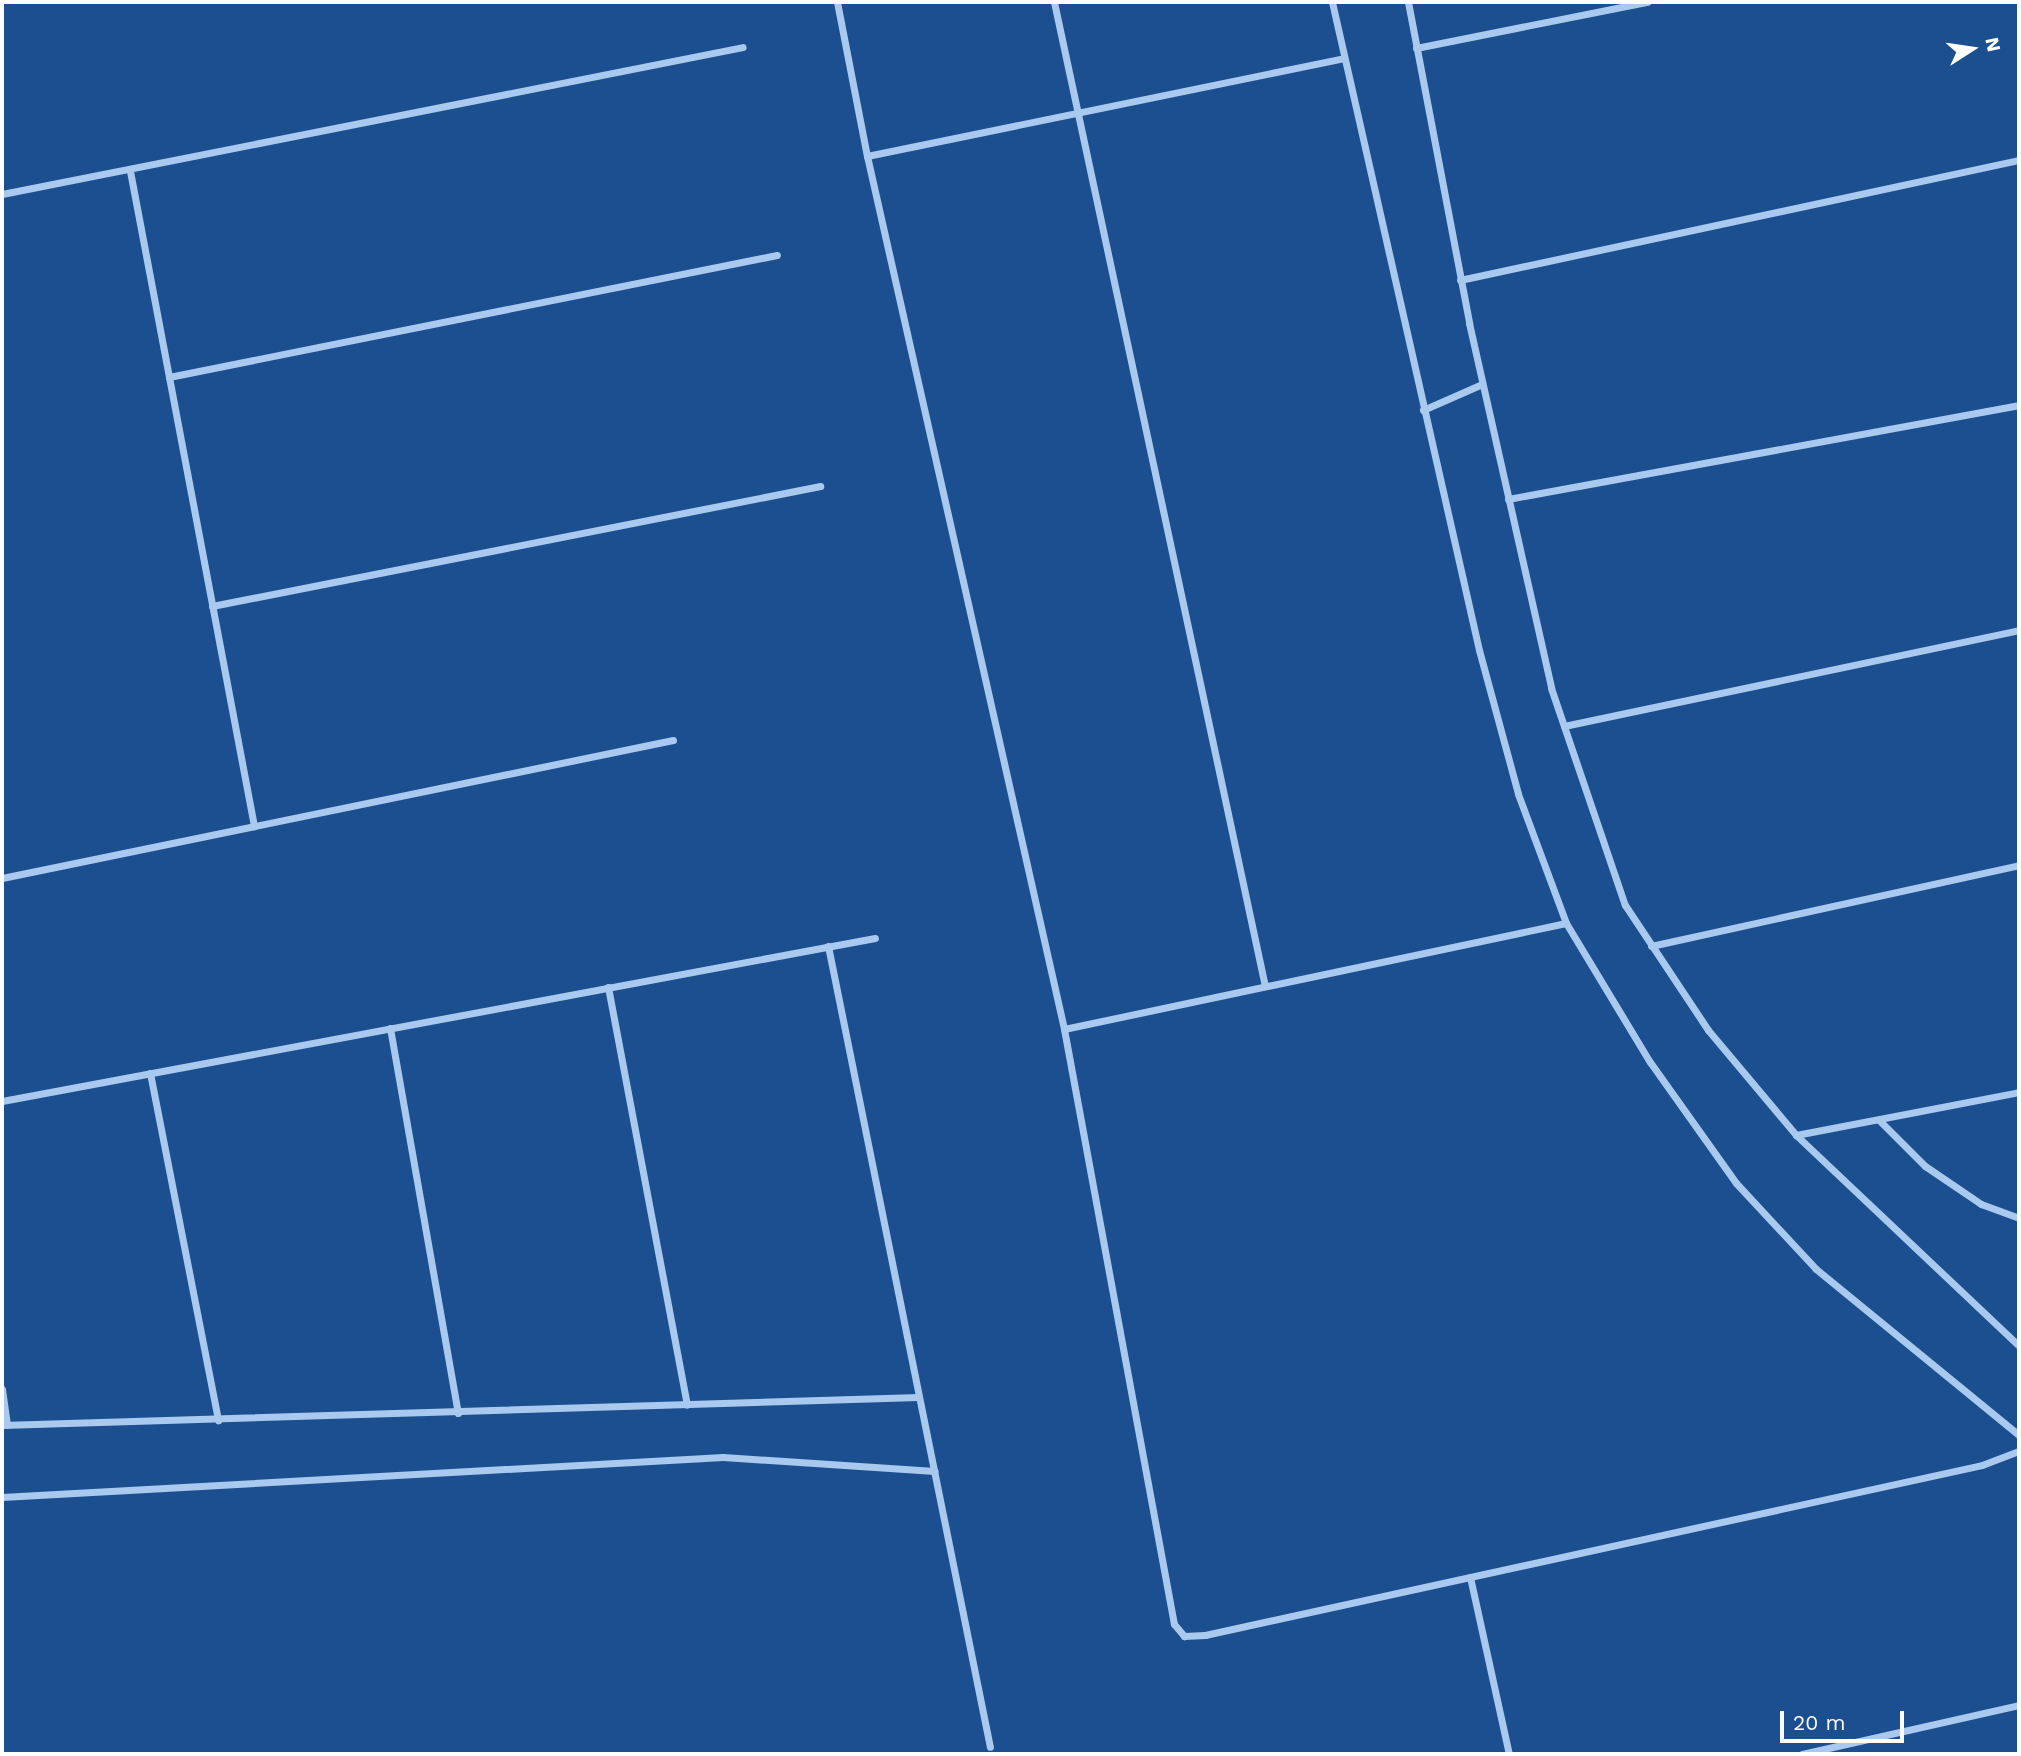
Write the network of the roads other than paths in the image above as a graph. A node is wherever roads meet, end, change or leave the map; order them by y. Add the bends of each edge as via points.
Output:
1 (836, 2) edge
2 (1054, 2) edge
3 (1332, 2) edge
4 (1408, 2) edge
5 (1647, 2) edge
6 (743, 47) dead end
7 (1416, 48) junction
8 (1344, 58) junction
9 (1074, 113) junction
10 (867, 156) junction
11 (2019, 160) edge
12 (130, 171) junction
13 (2, 194) edge
14 (777, 255) dead end
15 (1460, 280) junction
16 (169, 377) junction
17 (1482, 384) junction
18 (2019, 405) edge
19 (1423, 410) junction
20 (820, 486) dead end
21 (1508, 499) junction
22 (212, 606) junction
23 (2019, 630) edge
24 (1564, 726) junction
25 (673, 740) dead end
26 (254, 826) junction
27 (2019, 865) edge
28 (2, 878) edge
29 (1566, 923) junction
30 (875, 938) dead end
31 (828, 946) junction
32 (1651, 946) junction
33 (1265, 986) junction
34 (608, 987) junction
35 (390, 1028) junction
36 (1064, 1029) junction
37 (149, 1073) junction
38 (2019, 1092) edge
39 (2, 1101) edge
40 (1879, 1120) junction
41 (1796, 1135) junction
42 (2019, 1218) edge
43 (2019, 1346) edge
44 (2, 1389) edge
45 (919, 1397) junction
46 (687, 1405) junction
47 (458, 1413) junction
48 (218, 1420) junction
49 (5, 1425) edge
50 (2019, 1435) edge
51 (2019, 1451) edge
52 (934, 1471) junction
53 (2, 1497) edge
54 (1470, 1577) junction
55 (2019, 1706) edge
56 (990, 1747) dead end
57 (1509, 1754) edge
58 (1802, 1754) edge

1 - 10 street
2 - 9 street
3 - 8 street
4 - 7 street
5 - 7 street
6 - 12 street
7 - 15 street
8 - 9 street
8 - 19 street
9 - 10 street
9 - 33 street
10 - 36 street
11 - 15 street
12 - 13 street
12 - 16 street
14 - 16 street
15 - 17 street
16 - 22 street
17 - 19 street
17 - 21 street
18 - 21 street
19 - 29 street via 1514,781
20 - 22 street
21 - 24 street via 1551,688
22 - 26 street
23 - 24 street
24 - 32 street via 1625,905
25 - 26 street
26 - 28 street
27 - 32 street
29 - 33 street
29 - 50 street via 1650,1062 1736,1184 1816,1269
30 - 31 street
31 - 34 street
31 - 45 street
32 - 41 street via 1708,1030
33 - 36 street
34 - 35 street
34 - 46 street
35 - 37 street
35 - 47 street
36 - 54 street via 1174,1624 1184,1636 1205,1635
37 - 39 street
37 - 48 street
38 - 40 street
40 - 41 street
40 - 42 street via 1925,1166 1981,1204
41 - 43 street
44 - 49 street
45 - 46 street
45 - 52 street
46 - 47 street
47 - 48 street
48 - 49 street
51 - 54 street via 1982,1465
52 - 53 street via 723,1457
52 - 56 street
54 - 57 street
55 - 58 street

